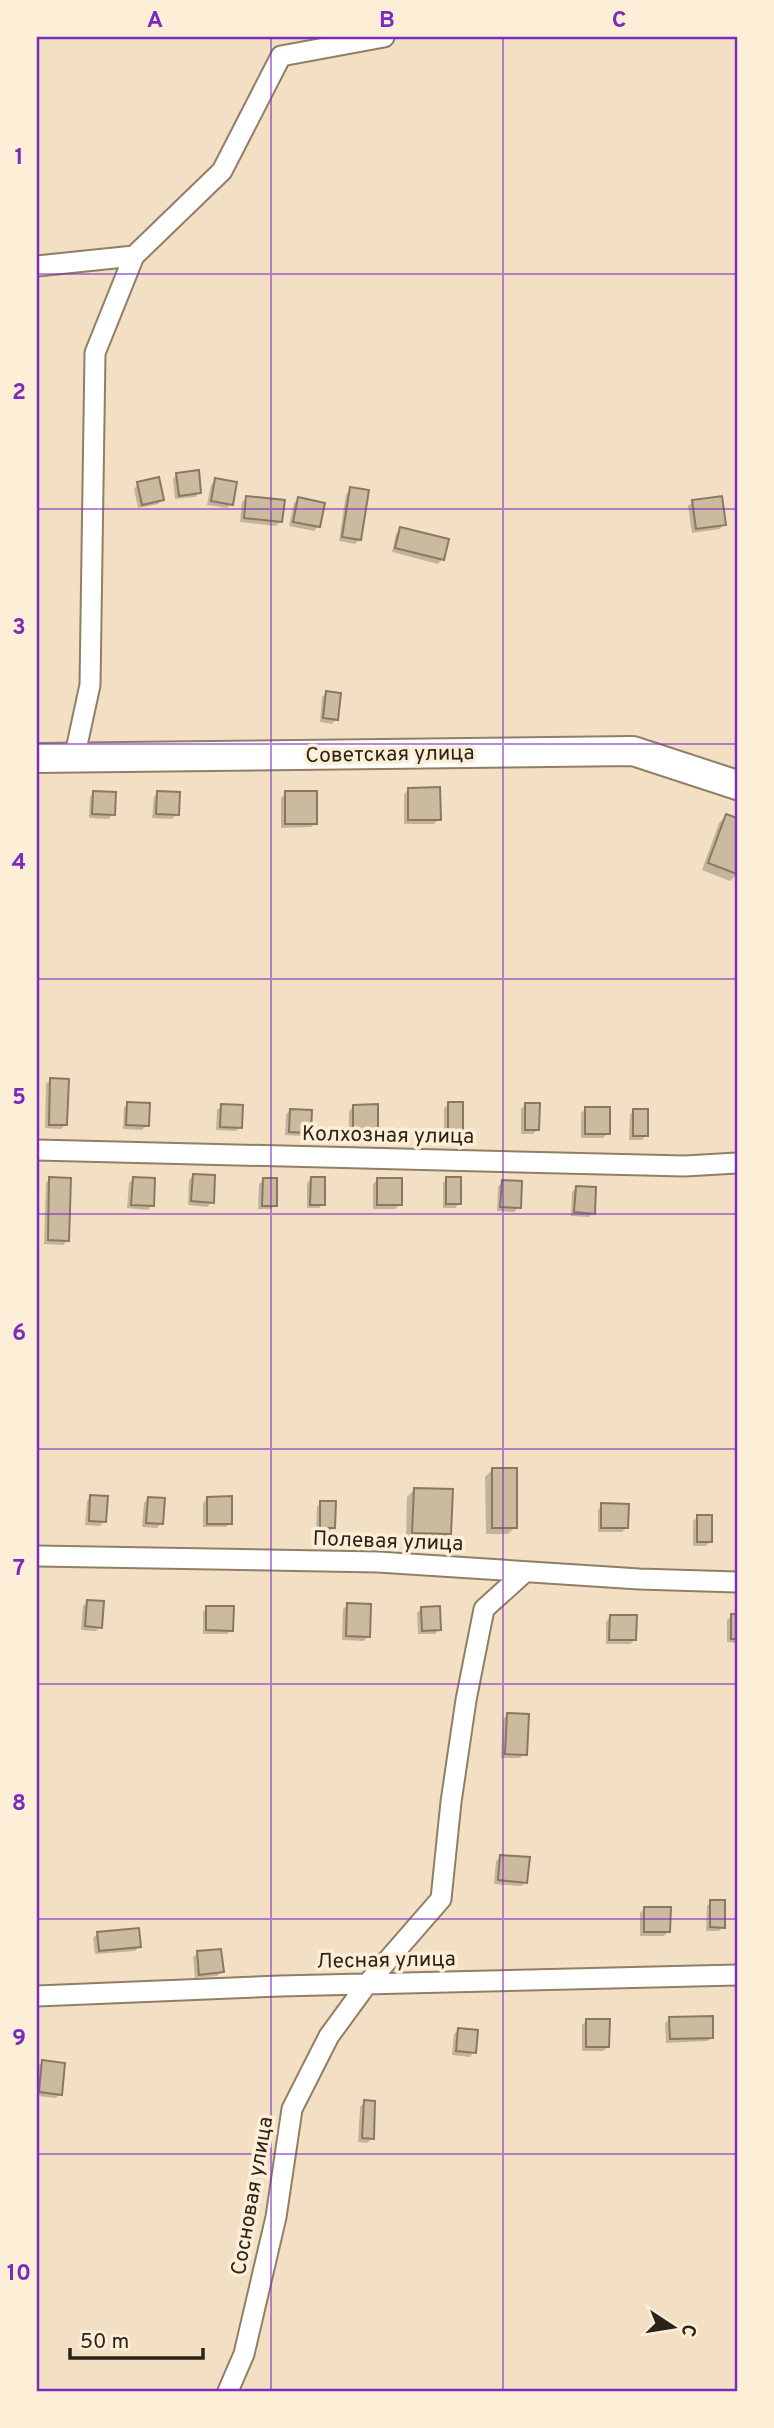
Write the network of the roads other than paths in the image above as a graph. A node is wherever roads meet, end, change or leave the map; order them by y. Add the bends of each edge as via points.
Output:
1 (384, 37) edge
2 (134, 256) junction
3 (37, 266) edge
4 (37, 758) edge
5 (74, 759) junction
6 (737, 785) edge
7 (37, 1150) edge
8 (737, 1163) edge
9 (37, 1556) edge
10 (525, 1572) junction
11 (737, 1582) edge
12 (737, 1975) edge
13 (367, 1984) junction
14 (37, 1996) edge
15 (228, 2391) edge

1 - 2 street via 281,56 222,171
2 - 3 street
2 - 5 street via 95,353 90,685
4 - 5 street, Советская улица
5 - 6 street, Советская улица via 633,751
7 - 8 street, Колхозная улица via 685,1166
9 - 10 street, Полевая улица via 378,1562
10 - 11 street, Полевая улица
10 - 13 street, Сосновая улица via 484,1609 466,1700 441,1899
12 - 13 street, Лесная улица
13 - 14 street, Лесная улица
13 - 15 street, Сосновая улица via 329,2036 292,2109 276,2217 244,2354

